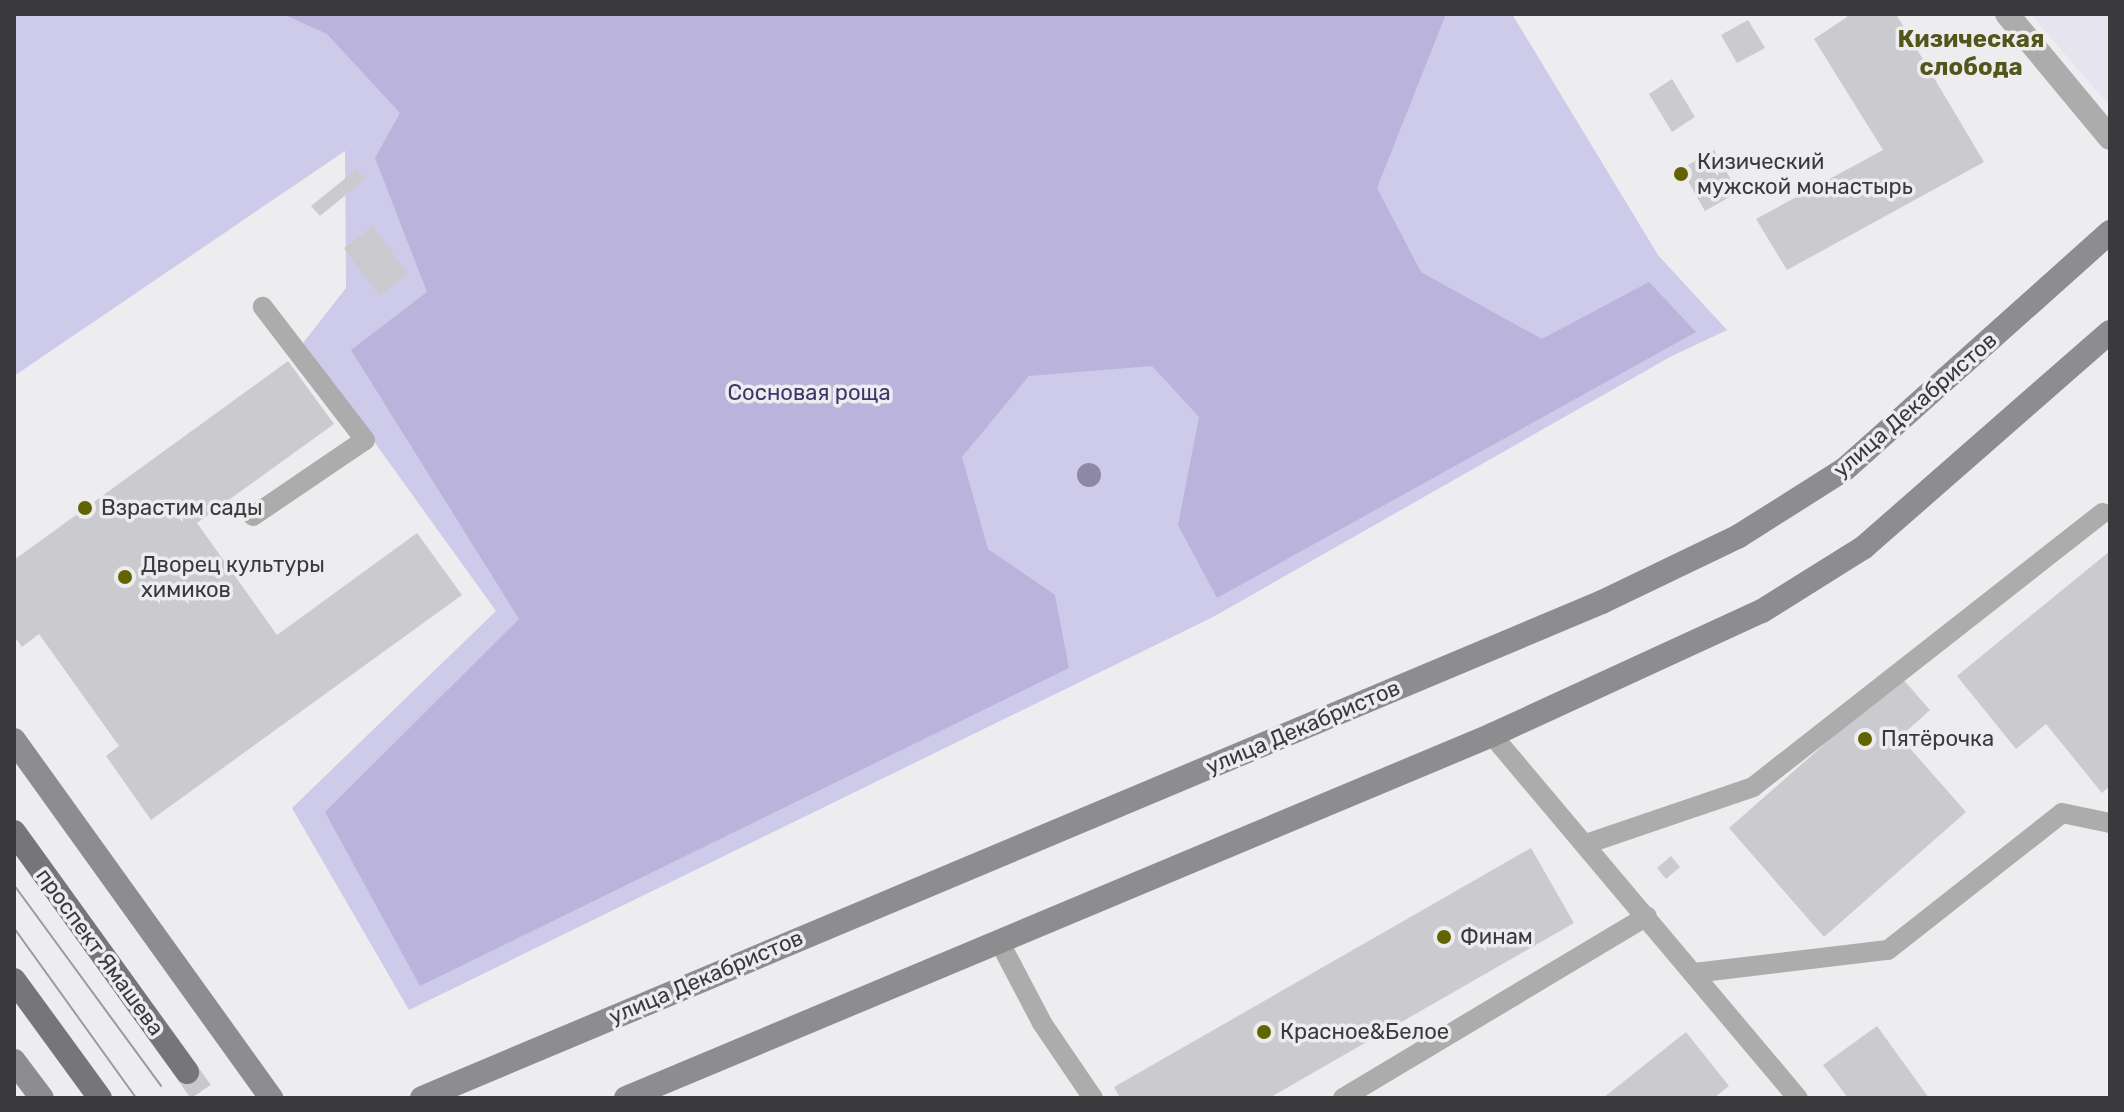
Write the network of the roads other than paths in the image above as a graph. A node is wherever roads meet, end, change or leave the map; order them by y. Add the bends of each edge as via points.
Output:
1 (2007, 14) edge
2 (2110, 138) edge
3 (2110, 232) edge
4 (263, 307) dead end
5 (2110, 332) edge
6 (2103, 513) dead end
7 (253, 516) dead end
8 (1492, 735) junction
9 (14, 740) edge
10 (2110, 823) edge
11 (14, 832) edge
12 (1586, 844) junction
13 (1647, 916) junction
14 (999, 941) junction
15 (1694, 973) junction
16 (14, 980) edge
17 (14, 1061) edge
18 (187, 1072) tunnel mouth
19 (1790, 1095) edge
20 (42, 1098) edge
21 (100, 1098) edge
22 (271, 1098) edge
23 (422, 1098) edge
24 (626, 1098) edge
25 (1093, 1098) edge
26 (1343, 1098) edge

1 - 2 street
3 - 23 main road, улица Декабристов via 1845,469 1739,536 1602,602
4 - 7 lane via 365,440
5 - 8 main road via 1863,548 1748,618
6 - 12 lane via 1753,787
8 - 12 lane
8 - 14 main road
9 - 22 main road
10 - 15 lane via 2062,813 1888,950
11 - 18 main road, проспект Ямашева
12 - 13 lane
13 - 15 lane
13 - 26 lane
14 - 24 main road
14 - 25 lane via 1042,1023
15 - 19 lane
16 - 21 main road
17 - 20 main road

